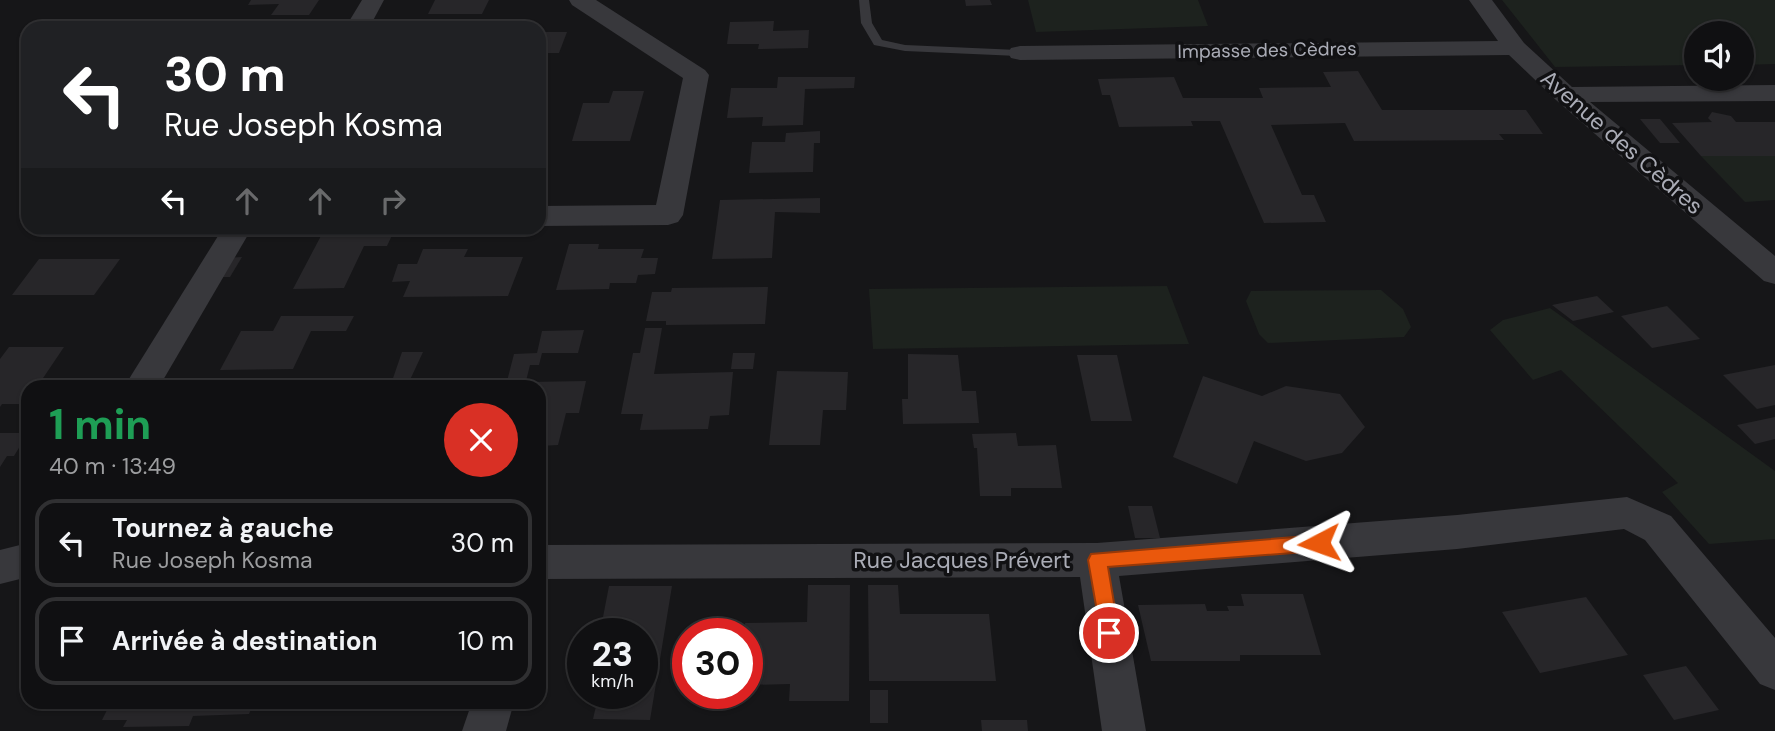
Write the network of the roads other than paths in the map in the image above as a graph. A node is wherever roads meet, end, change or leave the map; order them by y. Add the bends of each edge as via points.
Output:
1 (373, 0) edge
2 (580, 0) edge
3 (864, 0) edge
4 (1480, 0) edge
5 (361, 21) edge
6 (1514, 48) junction
7 (1020, 53) joint
8 (1775, 93) edge
9 (1565, 95) junction
10 (546, 216) edge
11 (233, 235) edge
12 (1775, 273) edge
13 (145, 380) edge
14 (1097, 560) junction
15 (21, 562) edge
16 (546, 562) edge
17 (0, 567) edge
18 (1775, 670) edge
19 (490, 709) edge
20 (485, 731) edge
21 (1124, 731) edge

1 - 5 street
2 - 10 street via 696,75 668,215
3 - 7 lane via 864,19 878,43
4 - 6 street, Avenue des Cèdres
6 - 7 street, Impasse des Cèdres
6 - 9 street, Avenue des Cèdres
8 - 9 street
9 - 12 street, Avenue des Cèdres
11 - 13 street
14 - 16 street, Rue Jacques Prévert
14 - 18 street, Rue Jacques Prévert via 1443,533 1627,513 1658,528
14 - 21 street
15 - 17 street
19 - 20 street

